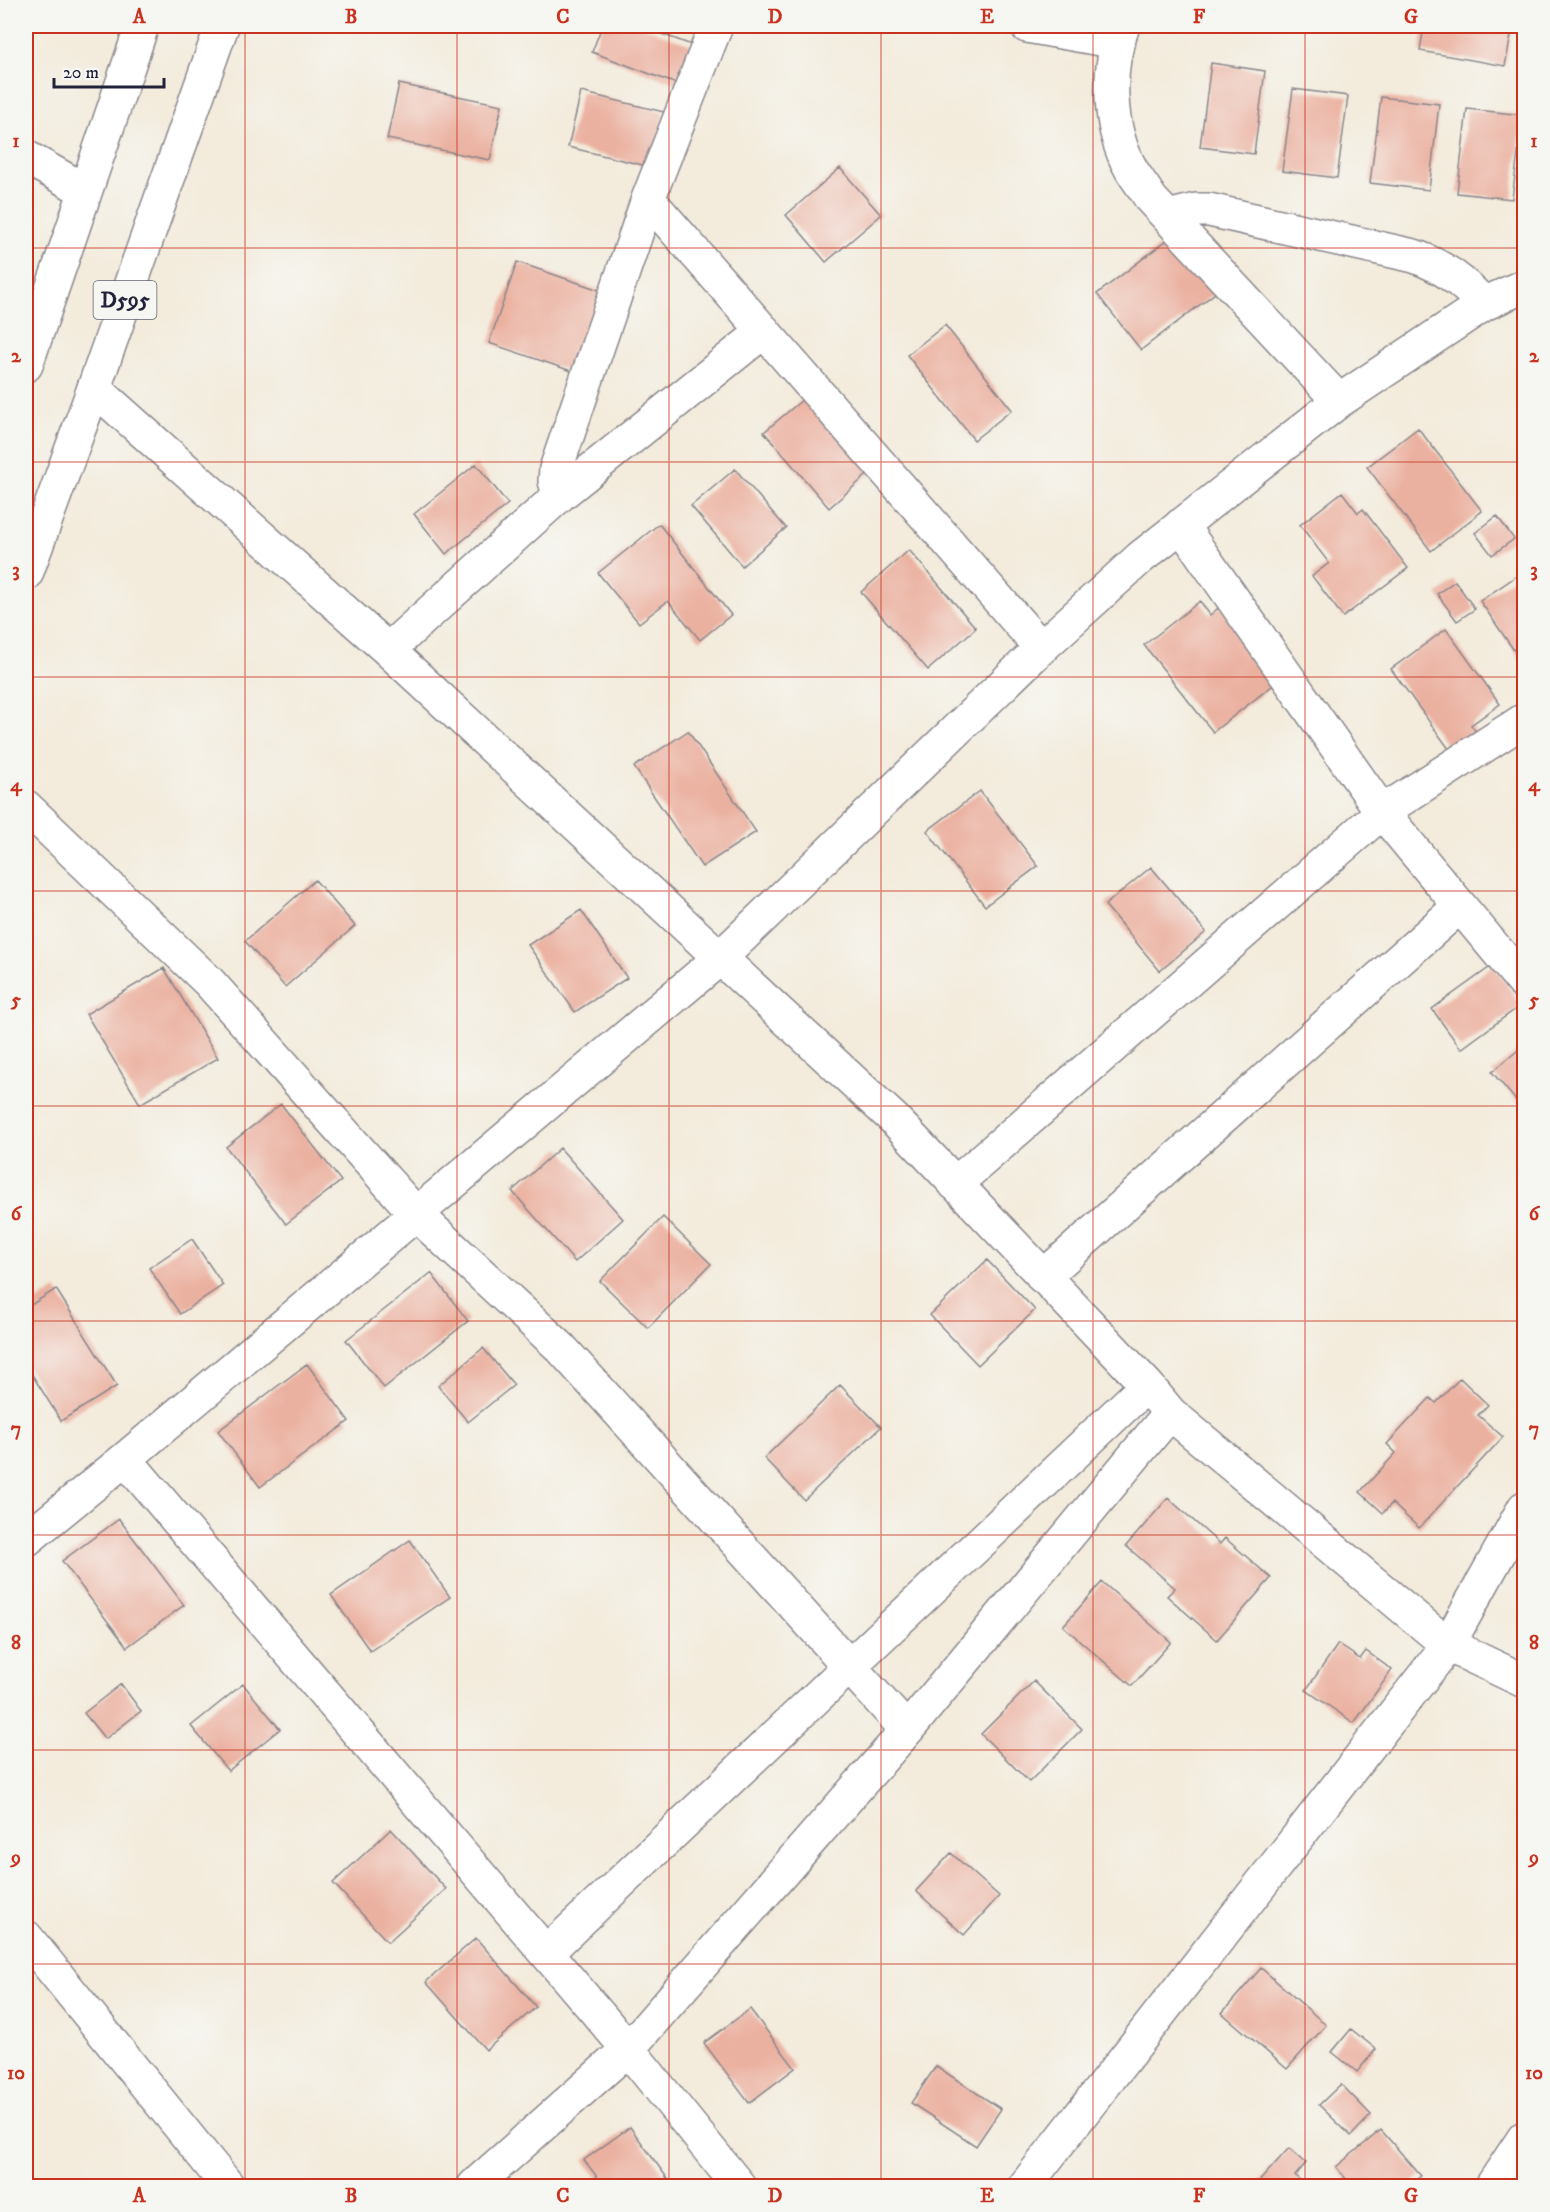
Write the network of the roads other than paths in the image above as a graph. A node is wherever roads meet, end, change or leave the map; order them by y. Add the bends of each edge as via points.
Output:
1 (142, 26) edge
2 (222, 26) edge
3 (716, 26) edge
4 (1027, 26) edge
5 (1120, 34) edge
6 (26, 157) edge
7 (84, 190) junction
8 (648, 199) junction
9 (1168, 217) junction
10 (1524, 286) edge
11 (1484, 304) junction
12 (764, 332) junction
13 (26, 365) edge
14 (94, 388) junction
15 (1339, 401) junction
16 (560, 495) junction
17 (1181, 525) junction
18 (26, 574) edge
19 (1041, 648) junction
20 (388, 650) junction
21 (1524, 720) edge
22 (26, 807) edge
23 (1382, 812) junction
24 (1460, 906) junction
25 (719, 959) junction
26 (1524, 983) edge
27 (955, 1184) junction
28 (416, 1214) junction
29 (1044, 1277) junction
30 (1147, 1385) junction
31 (1170, 1413) junction
32 (125, 1459) junction
33 (1524, 1508) edge
34 (26, 1540) edge
35 (1448, 1645) junction
36 (849, 1667) junction
37 (1524, 1681) edge
38 (908, 1730) junction
39 (26, 1937) edge
40 (546, 1953) junction
41 (628, 2049) junction
42 (1524, 2138) edge
43 (228, 2187) edge
44 (474, 2187) edge
45 (739, 2187) edge
46 (1025, 2187) edge
47 (1492, 2187) edge

1 - 7 main road
2 - 14 main road, D595
3 - 8 main road
4 - 5 main road
5 - 9 main road via 1113,75 1118,139 1130,168
6 - 7 main road
7 - 13 main road
8 - 12 main road
8 - 16 main road via 556,469
9 - 11 main road via 1209,210 1414,256 1449,272
9 - 15 main road
10 - 11 main road
11 - 15 main road
12 - 16 main road
12 - 19 main road
14 - 18 main road, D595
14 - 20 main road
15 - 17 main road
16 - 20 main road
17 - 19 main road
17 - 23 main road
19 - 25 main road
20 - 25 main road
21 - 23 main road
22 - 28 main road via 209,982
23 - 24 main road
23 - 27 main road
24 - 26 main road
24 - 29 main road
25 - 27 main road via 894,1119
25 - 28 main road
27 - 29 main road
28 - 32 main road
28 - 36 main road via 561,1348
29 - 30 main road
30 - 31 main road
30 - 36 main road
31 - 35 main road
31 - 38 main road
32 - 34 main road
32 - 40 main road
33 - 35 main road
35 - 37 main road
35 - 46 main road
36 - 38 main road
36 - 40 main road
38 - 41 main road
39 - 43 main road
40 - 41 main road
41 - 44 main road
41 - 45 main road
42 - 47 main road

